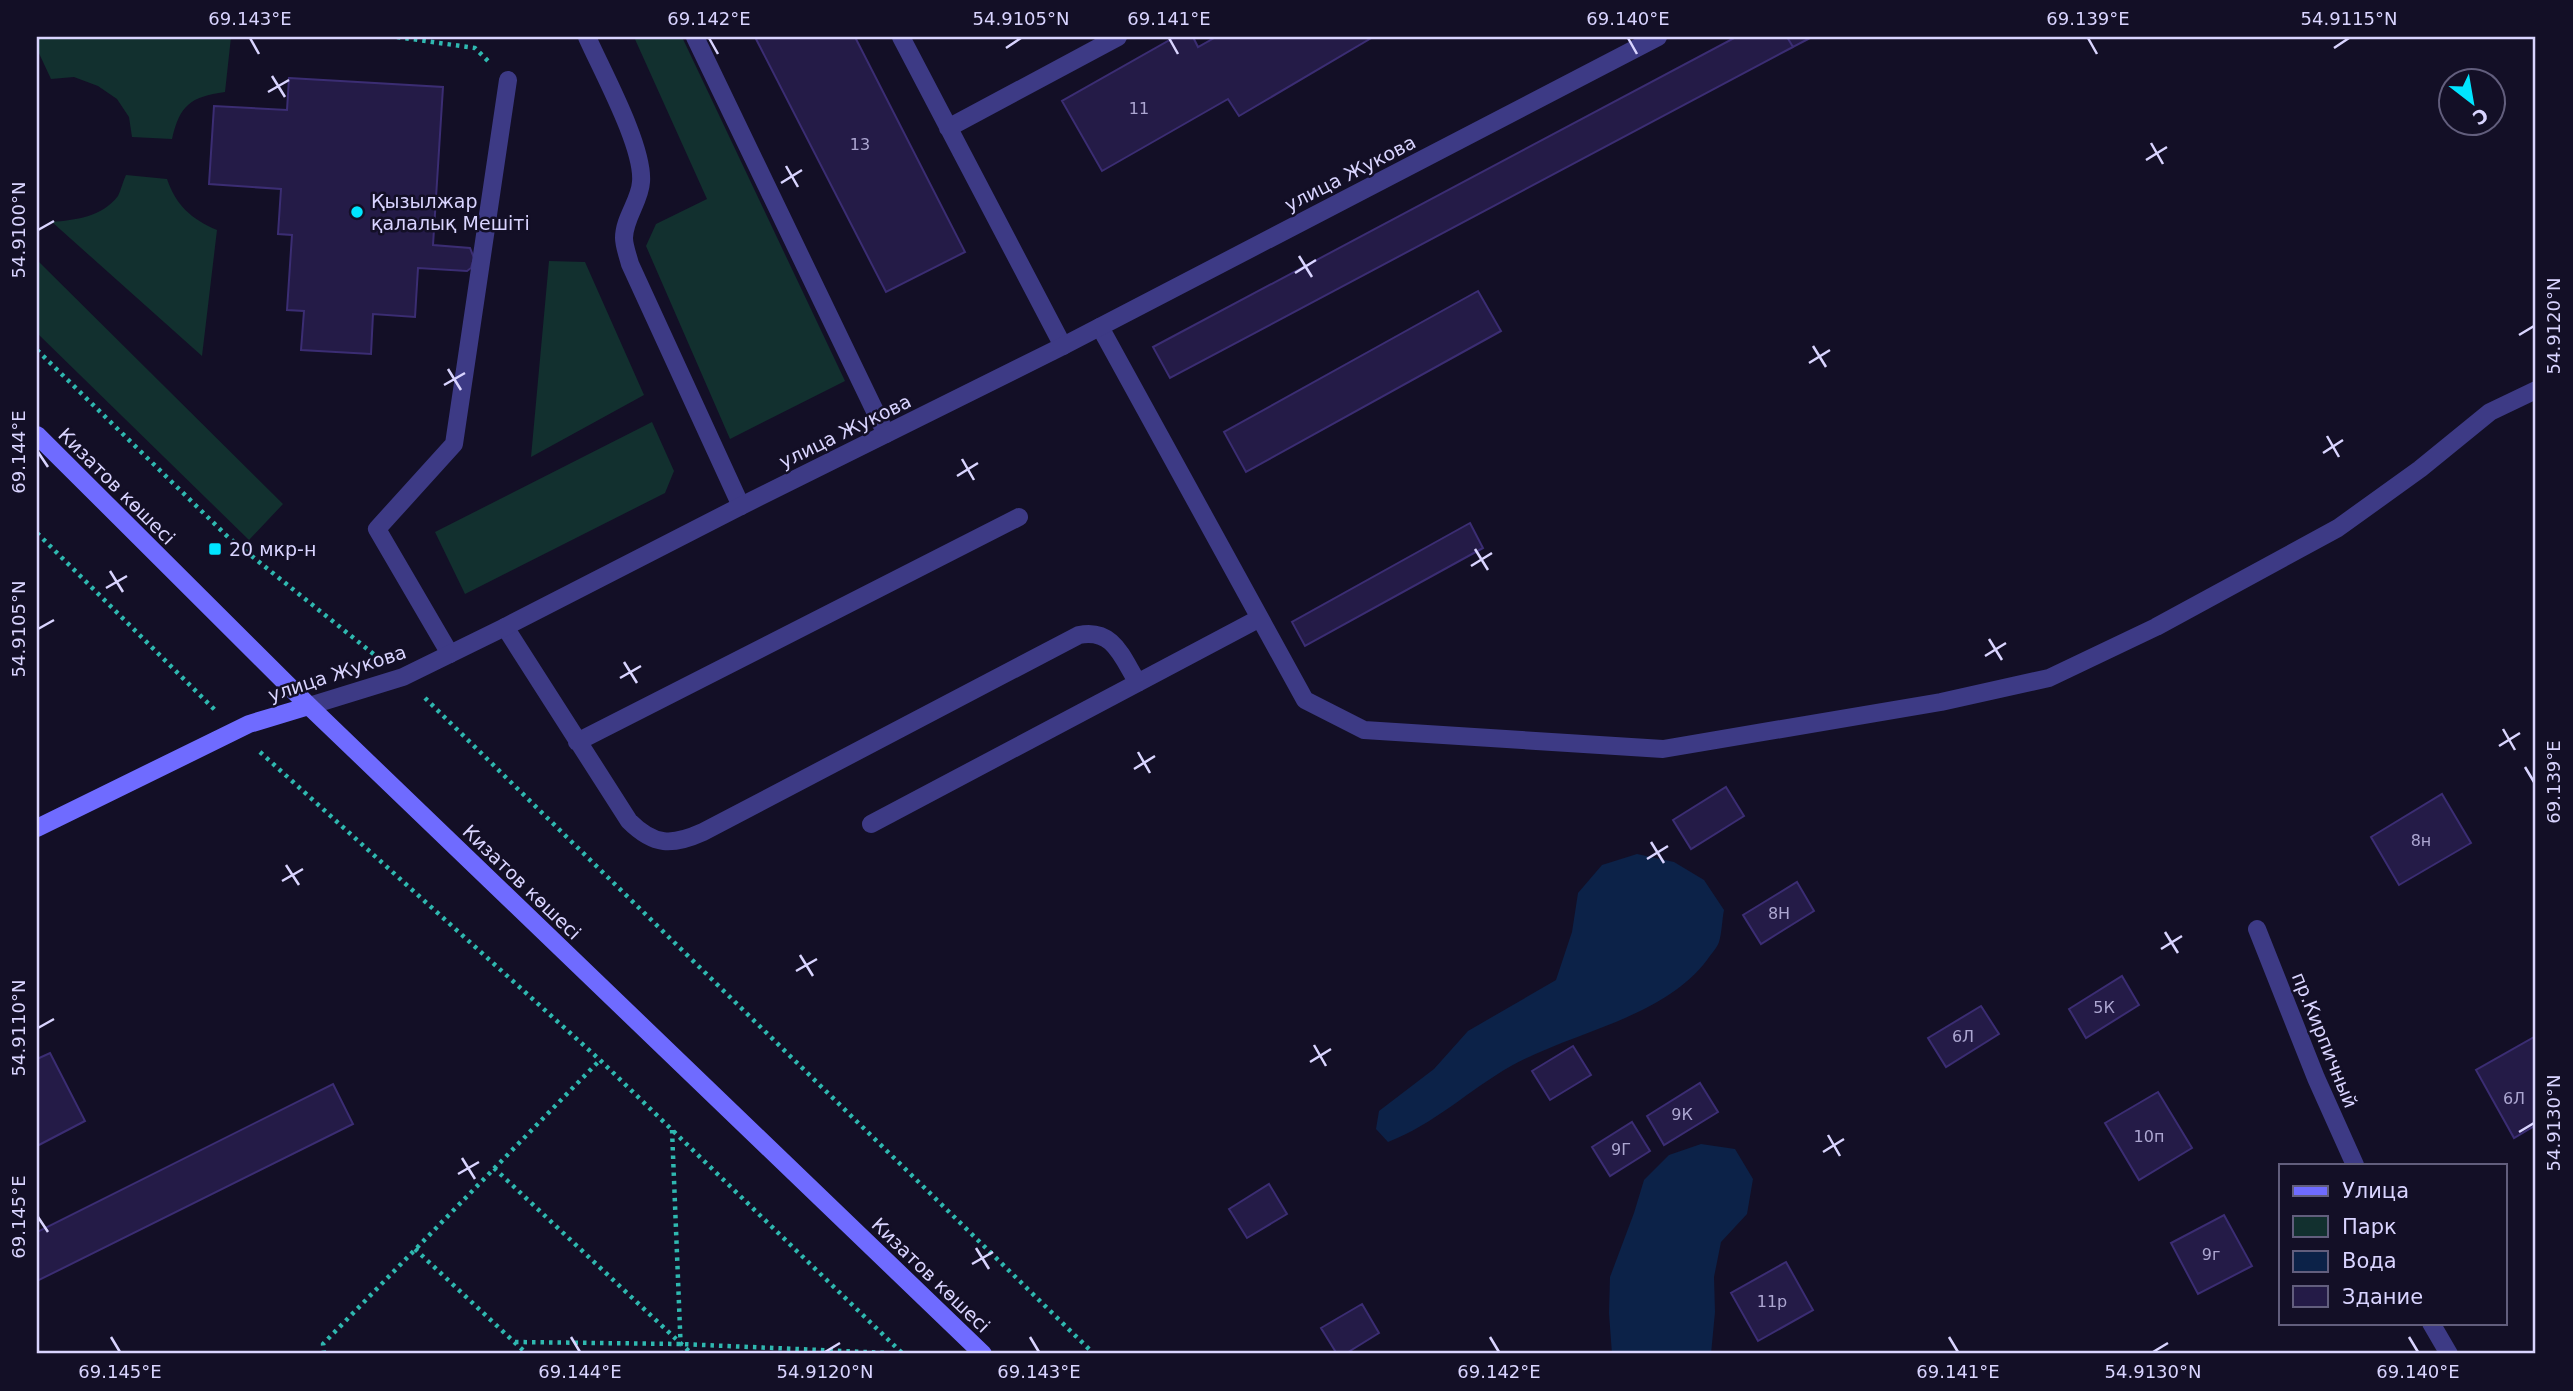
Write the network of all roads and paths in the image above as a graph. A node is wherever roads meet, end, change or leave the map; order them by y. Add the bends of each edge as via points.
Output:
1 (397, 37) edge
2 (587, 37) edge
3 (695, 37) edge
4 (901, 37) edge
5 (1118, 37) edge
6 (1658, 37) edge
7 (508, 80) joint
8 (948, 128) junction
9 (1100, 327) junction
10 (1063, 346) junction
11 (37, 350) edge
12 (2536, 390) edge
13 (886, 434) junction
14 (37, 435) edge
15 (741, 506) junction
16 (1019, 517) dead end
17 (37, 533) edge
18 (1260, 618) junction
19 (505, 627) junction
20 (450, 654) junction
21 (403, 677) junction
22 (1139, 683) junction
23 (309, 706) junction
24 (236, 730) junction
25 (577, 743) junction
26 (871, 824) dead end
27 (37, 828) edge
28 (2257, 929) dead end
29 (600, 1059) junction
30 (671, 1129) junction
31 (2355, 1164) edge
32 (494, 1168) junction
33 (415, 1249) junction
34 (2432, 1324) edge
35 (888, 1340) junction
36 (515, 1342) junction
37 (681, 1344) junction
38 (889, 1353) edge
39 (324, 1354) edge
40 (527, 1354) edge
41 (681, 1354) edge
42 (692, 1354) edge
43 (902, 1354) edge
44 (983, 1354) edge
45 (1094, 1354) edge
46 (2449, 1354) edge

1 - 7 path via 475,48
2 - 15 street via 640,163 642,183 624,238 630,264
3 - 13 street
4 - 8 street
5 - 8 street
6 - 9 street, улица Жукова
7 - 20 street via 454,444 377,529
8 - 10 street
9 - 10 street, улица Жукова
9 - 18 street
10 - 13 street, улица Жукова
11 - 21 path via 228,537
12 - 18 street via 2490,412 2338,528 2156,627 2049,678 1941,702 1663,748 1364,730 1305,700
13 - 15 street, улица Жукова
14 - 23 main road, Кизатов көшесі
15 - 19 street, улица Жукова
16 - 25 street
17 - 24 path
18 - 22 street
19 - 20 street, улица Жукова
19 - 25 street
20 - 21 street, улица Жукова
21 - 23 street, улица Жукова
21 - 45 path
22 - 25 street via 1104,635 1079,635 703,832 669,842 655,841 629,821
22 - 26 street
23 - 24 main road, улица Жукова
23 - 44 main road, Кизатов көшесі
24 - 27 main road, улица Жукова
24 - 29 path
28 - 31 street, пр.Кирпичный
29 - 30 path
29 - 32 path
30 - 35 path
30 - 37 path
32 - 33 path
32 - 37 path
33 - 36 path
33 - 39 path via 323,1344
34 - 46 street
35 - 38 path
35 - 43 path
36 - 37 path
36 - 40 path
37 - 38 path
37 - 41 path
37 - 42 path

